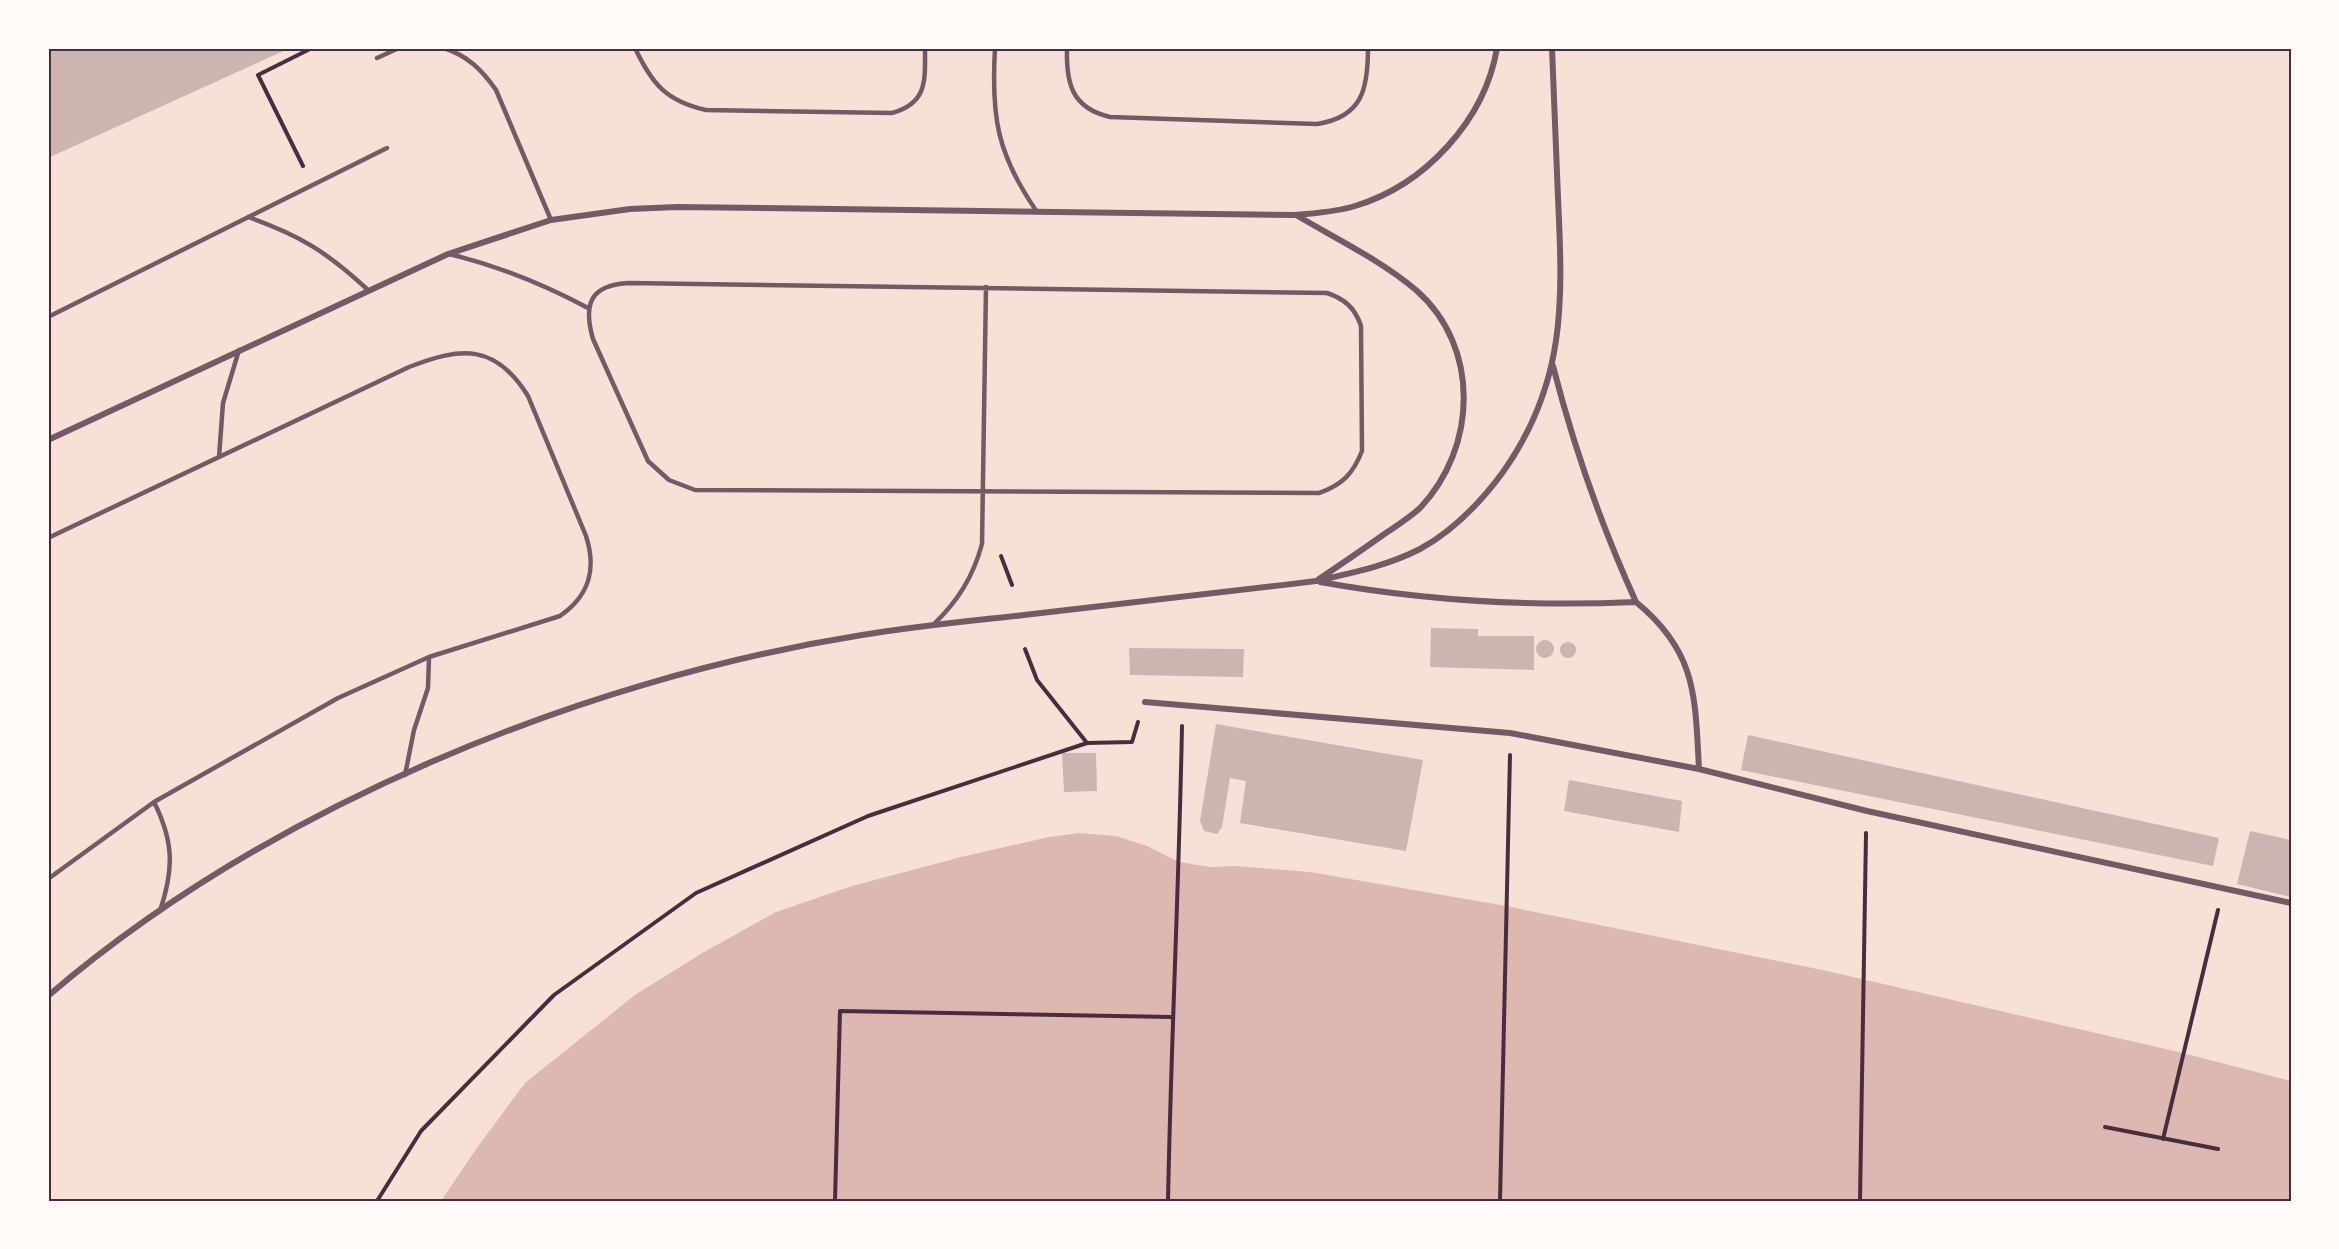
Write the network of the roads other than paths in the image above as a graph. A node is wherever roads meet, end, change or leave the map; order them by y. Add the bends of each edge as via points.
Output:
1 (399, 48) edge
2 (444, 48) edge
3 (636, 48) edge
4 (925, 48) edge
5 (995, 48) edge
6 (1067, 48) edge
7 (1368, 48) edge
8 (1497, 48) edge
9 (1552, 48) edge
10 (377, 58) dead end
11 (387, 148) dead end
12 (1037, 212) junction
13 (1296, 215) junction
14 (248, 218) junction
15 (551, 220) junction
16 (448, 254) junction
17 (986, 287) junction
18 (369, 290) junction
19 (588, 308) junction
20 (49, 318) edge
21 (239, 350) junction
22 (1553, 364) junction
23 (48, 440) edge
24 (219, 456) junction
25 (983, 492) junction
26 (48, 538) edge
27 (1316, 581) junction
28 (1636, 602) junction
29 (933, 625) junction
30 (429, 657) junction
31 (1145, 702) road end
32 (1699, 769) junction
33 (405, 775) junction
34 (154, 802) junction
35 (48, 879) edge
36 (2291, 903) edge
37 (160, 911) junction
38 (48, 996) edge

1 - 10 lane
2 - 15 lane via 469,60 495,90
3 - 4 lane via 657,86 689,106 706,110 892,113 903,110 921,94
5 - 12 lane via 994,108 998,135 1020,188
6 - 7 lane via 1068,81 1074,94 1095,114 1317,124 1343,117 1361,98 1366,85
8 - 13 street via 1488,82 1474,110 1437,158 1413,178 1357,206
9 - 22 street via 1561,262
11 - 14 lane
12 - 13 street
12 - 15 street via 677,207
13 - 27 street via 1417,292 1448,333 1463,381 1460,437 1451,464 1436,488 1418,509
14 - 18 lane via 314,245
14 - 20 lane
15 - 16 street
16 - 18 street
16 - 19 lane via 520,275
17 - 19 lane via 629,283 603,289
17 - 25 lane
17 - 25 lane via 1314,292 1339,297 1349,304 1361,326 1363,435 1362,451 1347,478 1319,493
18 - 21 street
19 - 25 lane via 593,339 648,461 657,472 681,486 695,490
21 - 23 street
21 - 24 lane via 223,403
22 - 27 street via 1529,429 1493,486 1445,533 1387,563
22 - 28 street via 1588,486
24 - 26 lane
24 - 30 lane via 436,356 472,353 506,368 528,396 586,536 591,559 589,582 573,607 560,616
25 - 29 lane via 982,544 976,565 965,588
27 - 28 street via 1379,593 1508,604
27 - 29 street
28 - 32 street via 1669,634 1690,677 1696,702
29 - 33 street via 782,650 682,674 523,726
30 - 33 lane via 428,688
30 - 34 lane via 338,698
31 - 32 street via 1510,733
32 - 36 street via 1867,811
33 - 37 street via 235,862
34 - 35 lane
34 - 37 lane via 170,845 171,867
37 - 38 street

